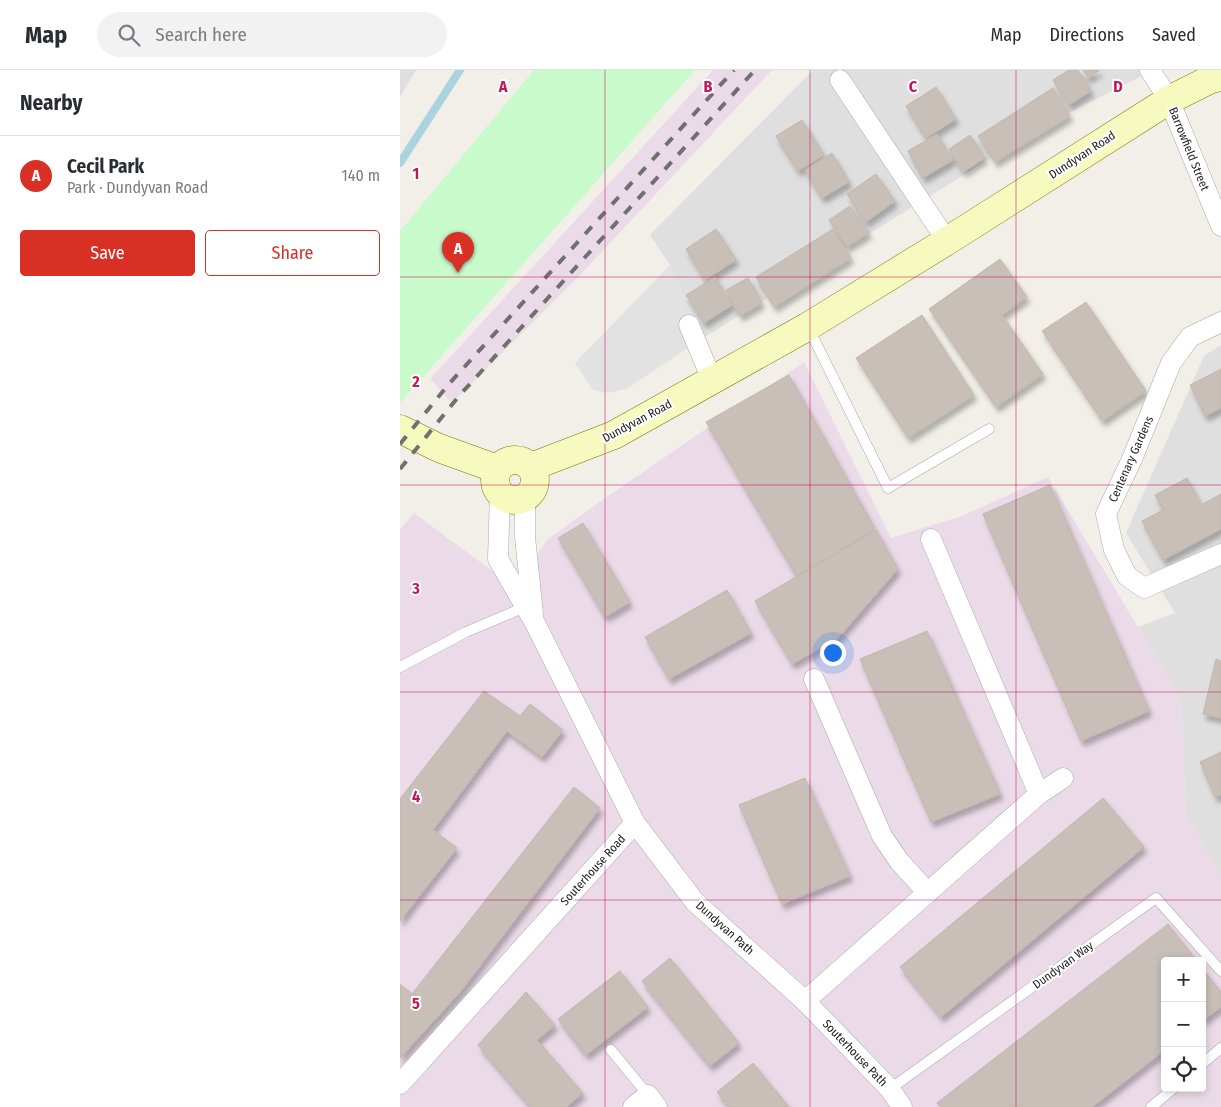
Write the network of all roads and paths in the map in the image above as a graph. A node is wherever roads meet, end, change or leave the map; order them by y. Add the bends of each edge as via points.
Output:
1 (1150, 70) edge
2 (1221, 77) edge
3 (840, 80) dead end
4 (1169, 100) junction
5 (1221, 226) edge
6 (947, 241) junction
7 (1221, 322) edge
8 (689, 325) dead end
9 (808, 327) junction
10 (712, 380) junction
11 (400, 429) edge
12 (989, 429) dead end
13 (508, 487) junction
14 (931, 538) dead end
15 (1221, 554) edge
16 (530, 615) junction
17 (400, 666) edge
18 (814, 678) dead end
19 (1063, 778) dead end
20 (1040, 794) junction
21 (635, 823) junction
22 (928, 893) junction
23 (1221, 971) edge
24 (805, 1001) junction
25 (1221, 1048) edge
26 (611, 1050) dead end
27 (1206, 1061) edge
28 (400, 1084) edge
29 (890, 1089) junction
30 (1169, 1092) edge
31 (646, 1103) edge
32 (902, 1107) edge
33 (1151, 1107) edge

1 - 4 street, Barrowfield Street
2 - 4 main road, Dundyvan Road
3 - 6 street
4 - 5 street, Barrowfield Street
4 - 6 main road, Dundyvan Road
6 - 9 main road, Dundyvan Road
7 - 15 street, Centenary Gardens via 1190,336 1171,363 1132,460 1106,514 1114,550 1126,576 1144,588
8 - 10 street
9 - 10 main road, Dundyvan Road
9 - 12 lane via 888,488
10 - 13 main road, Dundyvan Road via 614,435 531,466 519,460 502,464
11 - 13 main road
13 - 16 street, Souterhouse Road via 525,537
13 - 16 street, Souterhouse Road via 498,559
14 - 20 street
16 - 17 lane via 466,632
16 - 21 street, Souterhouse Road
18 - 22 street via 882,836
19 - 20 street
20 - 22 street
21 - 24 street, Dundyvan Path via 696,902
21 - 28 street, Souterhouse Road
22 - 24 street
23 - 29 lane, Dundyvan Way via 1156,898
24 - 29 street, Souterhouse Path
25 - 27 lane
26 - 31 lane
29 - 32 street, Souterhouse Path
30 - 33 lane

